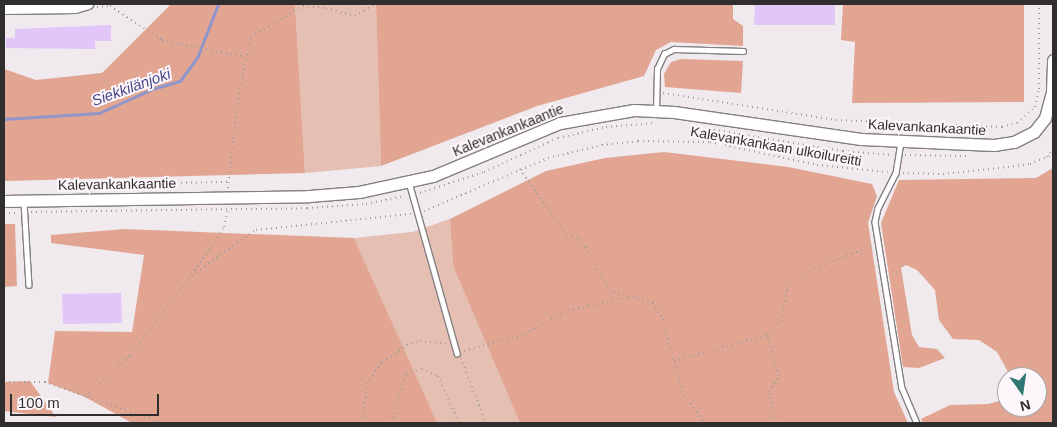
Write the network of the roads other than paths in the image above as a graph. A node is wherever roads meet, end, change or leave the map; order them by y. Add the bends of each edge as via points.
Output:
1 (86, 5) edge
2 (4, 9) edge
3 (743, 51) dead end
4 (1053, 60) edge
5 (656, 111) junction
6 (901, 142) junction
7 (409, 182) junction
8 (4, 201) edge
9 (24, 207) junction
10 (29, 285) dead end
11 (457, 353) road end
12 (917, 423) edge

1 - 2 street
3 - 5 lane via 674,49 664,54 657,69
4 - 6 street, Kalevankankaantie via 1052,92 1046,118 1034,132 1014,142 994,145
5 - 6 street, Kalevankankaantie
5 - 7 street, Kalevankankaantie via 634,110 560,123 471,162
6 - 12 lane via 896,173 878,208 877,245 902,388
7 - 9 street, Kalevankankaantie via 332,195
7 - 11 lane
8 - 9 street, Kalevankankaantie
9 - 10 lane

